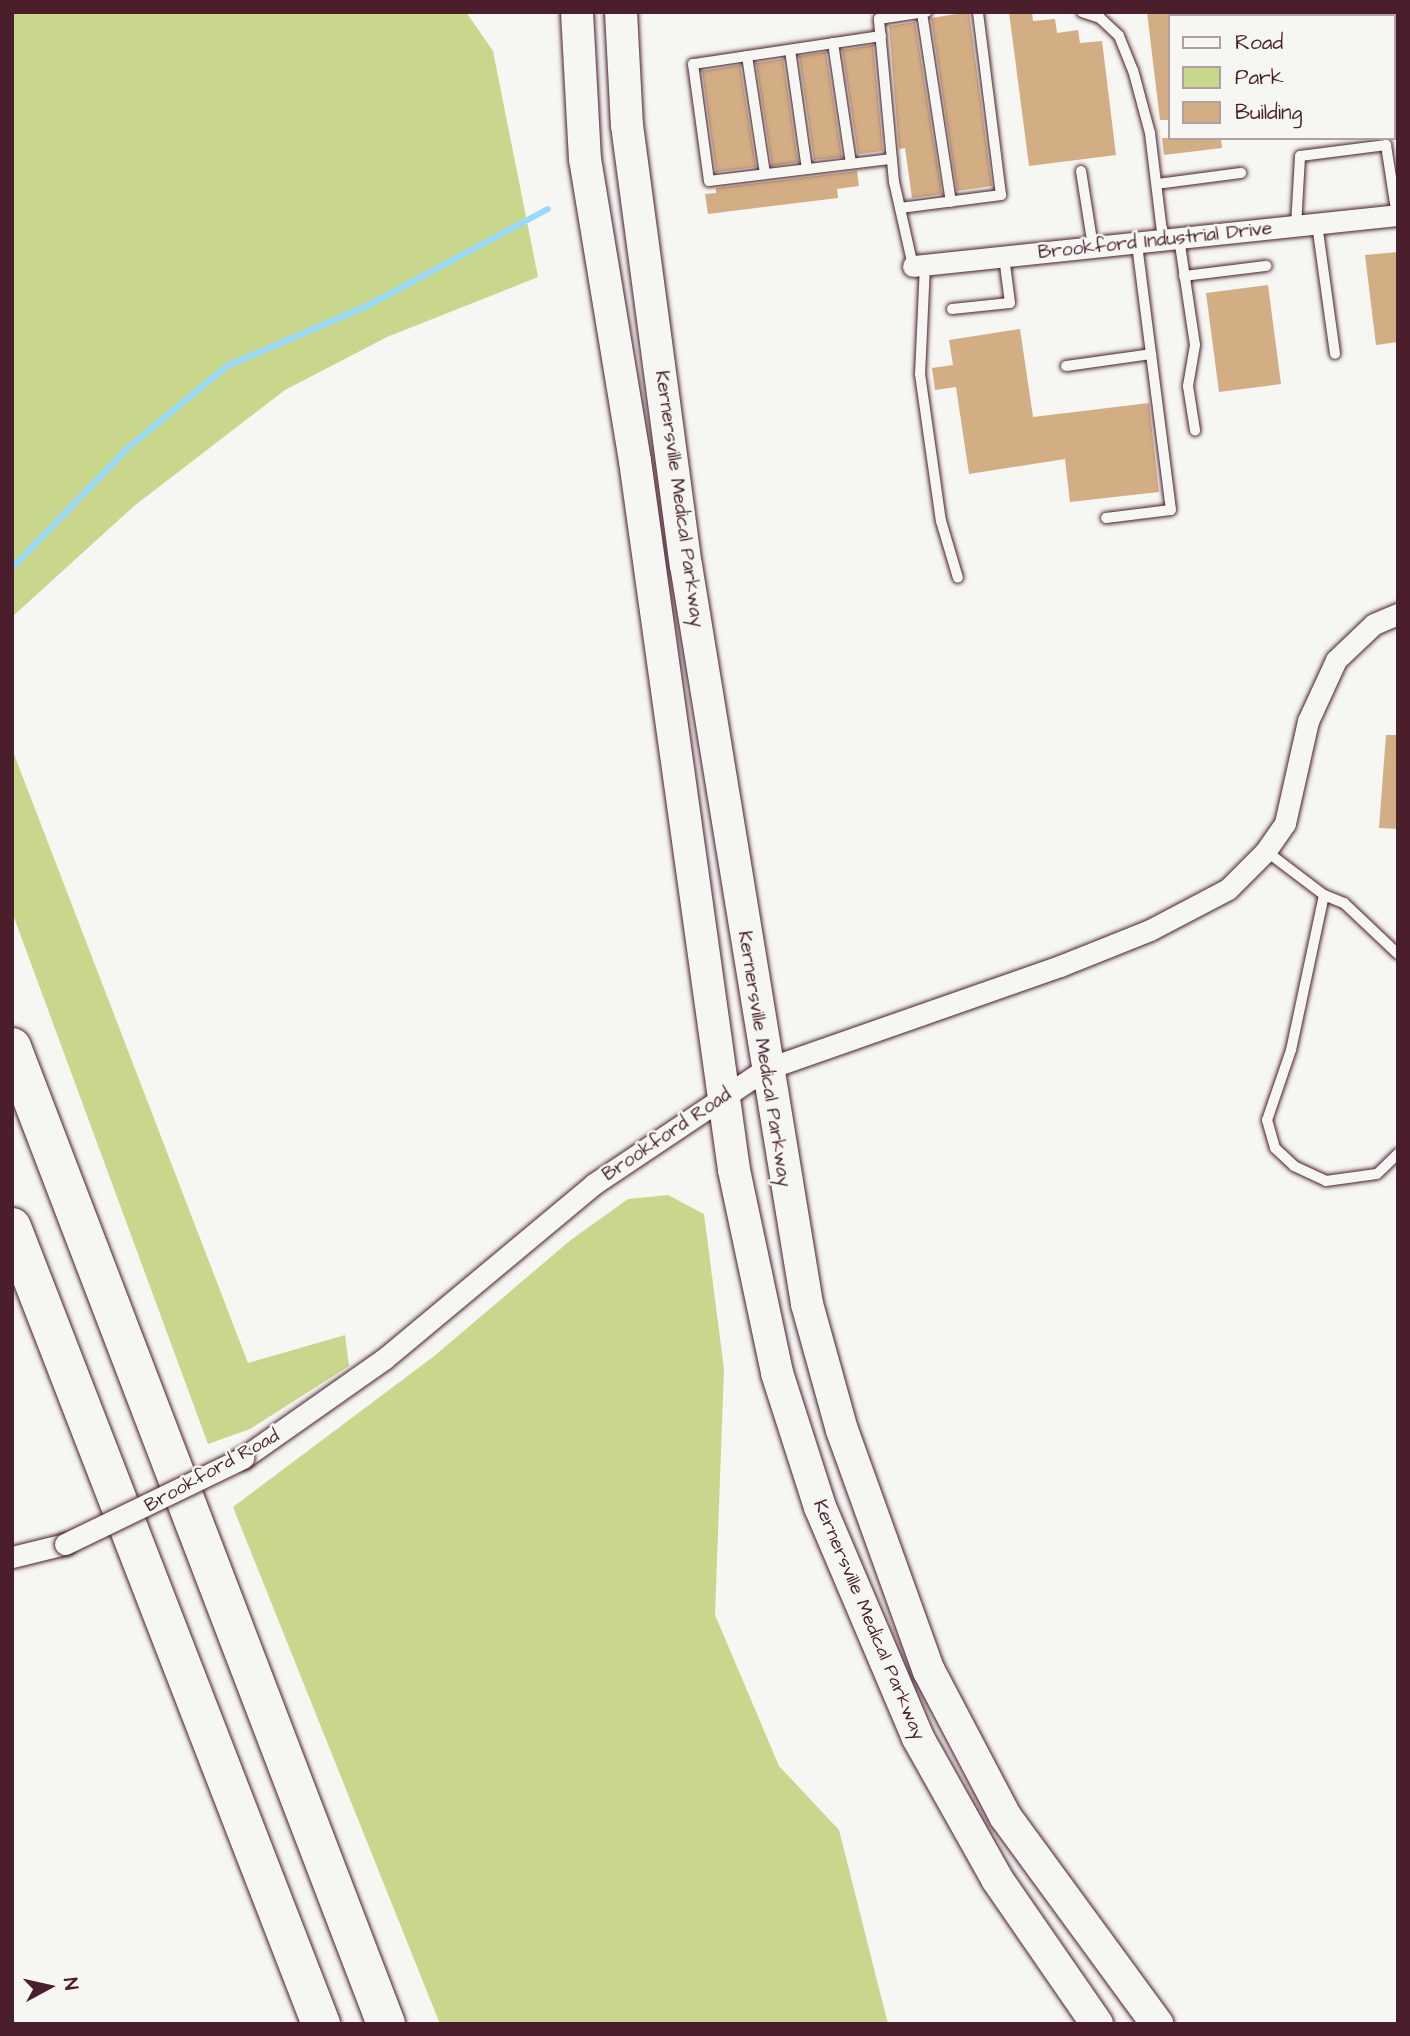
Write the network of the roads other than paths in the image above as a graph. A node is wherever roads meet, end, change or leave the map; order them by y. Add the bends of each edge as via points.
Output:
1 (577, 12) edge
2 (621, 12) edge
3 (978, 12) edge
4 (1082, 12) edge
5 (924, 13) edge
6 (881, 36) junction
7 (833, 43) junction
8 (790, 50) junction
9 (747, 56) junction
10 (1387, 142) edge
11 (892, 159) junction
12 (851, 163) junction
13 (807, 169) junction
14 (1081, 171) dead end
15 (1241, 173) dead end
16 (765, 174) junction
17 (1157, 184) junction
18 (951, 202) junction
19 (900, 208) junction
20 (1397, 216) edge
21 (1306, 225) junction
22 (1171, 239) junction
23 (1137, 243) junction
24 (1093, 247) junction
25 (1004, 257) junction
26 (919, 266) junction
27 (1266, 266) dead end
28 (1184, 276) junction
29 (951, 309) dead end
30 (1151, 354) junction
31 (1335, 354) dead end
32 (1066, 366) dead end
33 (1195, 430) dead end
34 (680, 511) junction
35 (641, 517) junction
36 (1106, 518) dead end
37 (958, 578) dead end
38 (1398, 614) edge
39 (1266, 851) junction
40 (1324, 895) junction
41 (1398, 954) edge
42 (12, 1047) edge
43 (766, 1069) junction
44 (723, 1097) junction
45 (1398, 1154) edge
46 (12, 1227) edge
47 (12, 1557) edge
48 (929, 1671) junction
49 (896, 1687) junction
50 (321, 2024) edge
51 (386, 2024) edge
52 (1097, 2024) edge
53 (1157, 2024) edge

1 - 35 main road, Kernersville Medical Parkway via 585,159
2 - 34 main road, Kernersville Medical Parkway via 627,125
3 - 18 lane via 1001,195
4 - 17 lane via 1100,18 1119,36 1150,133
5 - 6 lane via 879,19
5 - 18 lane
6 - 7 lane
6 - 11 lane
7 - 8 lane
7 - 12 lane
8 - 9 lane
8 - 13 lane
9 - 16 lane
9 - 16 lane via 693,64 709,181
10 - 20 lane
10 - 21 lane via 1300,156
11 - 12 lane
11 - 19 lane
12 - 13 lane
13 - 16 lane
14 - 24 lane
15 - 17 lane
17 - 22 lane
18 - 19 lane
19 - 26 lane
20 - 21 street, Brookford Industrial Drive
21 - 22 street, Brookford Industrial Drive
21 - 31 lane
22 - 23 street, Brookford Industrial Drive
22 - 28 lane
23 - 24 street, Brookford Industrial Drive
23 - 30 lane
24 - 25 street, Brookford Industrial Drive
25 - 26 street, Brookford Industrial Drive
25 - 29 lane via 1010,303
26 - 37 lane via 920,373 941,521
27 - 28 lane
28 - 33 lane via 1195,345 1188,386
30 - 32 lane
30 - 36 lane via 1171,510
34 - 35 main road
34 - 43 main road, Kernersville Medical Parkway
35 - 44 main road, Kernersville Medical Parkway
38 - 39 street, Brookford Road via 1374,624 1336,660 1308,721 1294,798
39 - 40 lane
39 - 43 street, Brookford Road via 1228,889 1150,930
40 - 41 lane via 1344,903
40 - 45 lane via 1291,1050 1267,1120 1275,1148 1294,1166 1326,1181 1377,1174
42 - 51 highway
43 - 44 street, Brookford Road
43 - 48 main road, Kernersville Medical Parkway via 797,1263 821,1359
44 - 47 street, Brookford Road, bridge via 594,1184 384,1359 243,1458 65,1544
44 - 49 main road, Kernersville Medical Parkway via 777,1373 820,1507
46 - 50 highway
48 - 49 main road
48 - 53 main road, Kernersville Medical Parkway via 1005,1815
49 - 52 main road, Kernersville Medical Parkway via 996,1878

